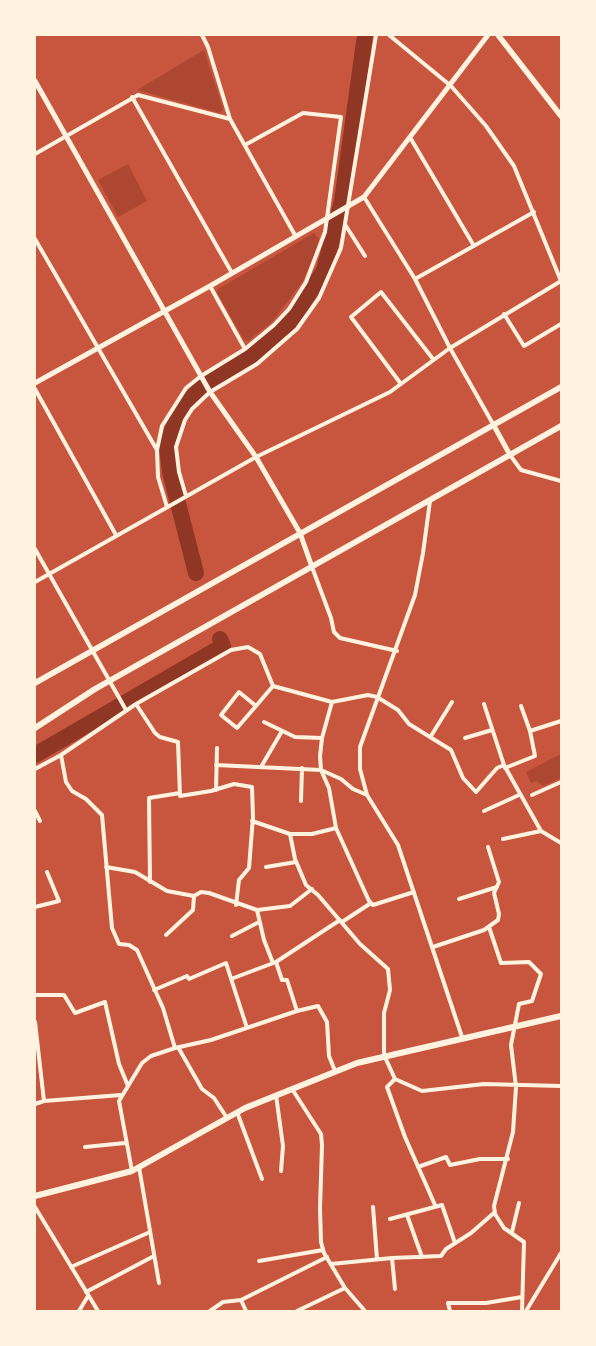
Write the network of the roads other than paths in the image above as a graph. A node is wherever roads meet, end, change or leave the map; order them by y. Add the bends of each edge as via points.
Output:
1 (202, 35) edge
2 (376, 35) edge
3 (389, 35) edge
4 (488, 35) edge
5 (498, 35) edge
6 (35, 81) edge
7 (451, 86) junction
8 (132, 98) junction
9 (561, 116) edge
10 (230, 119) junction
11 (65, 137) junction
12 (410, 139) junction
13 (245, 145) junction
14 (35, 154) edge
15 (364, 197) junction
16 (350, 206) junction
17 (534, 212) junction
18 (330, 217) junction
19 (346, 226) junction
20 (296, 237) junction
21 (35, 239) edge
22 (474, 246) junction
23 (365, 256) dead end
24 (232, 273) junction
25 (415, 279) junction
26 (560, 282) edge
27 (210, 286) junction
28 (561, 288) edge
29 (164, 311) junction
30 (504, 314) junction
31 (561, 324) edge
32 (450, 348) junction
33 (97, 349) junction
34 (245, 349) junction
35 (433, 359) junction
36 (202, 378) junction
37 (35, 383) edge
38 (401, 384) junction
39 (561, 387) edge
40 (35, 390) edge
41 (208, 390) junction
42 (493, 424) junction
43 (561, 426) edge
44 (157, 450) junction
45 (510, 455) junction
46 (256, 456) junction
47 (561, 481) edge
48 (185, 497) junction
49 (430, 501) junction
50 (168, 507) junction
51 (300, 534) junction
52 (116, 535) junction
53 (35, 549) edge
54 (312, 567) junction
55 (49, 574) junction
56 (35, 582) edge
57 (93, 651) junction
58 (397, 651) junction
59 (110, 681) junction
60 (35, 683) edge
61 (273, 686) junction
62 (377, 697) junction
63 (332, 702) junction
64 (452, 702) dead end
65 (136, 704) junction
66 (484, 704) dead end
67 (256, 706) junction
68 (521, 706) dead end
69 (125, 708) junction
70 (561, 721) edge
71 (264, 722) dead end
72 (35, 728) edge
73 (492, 730) junction
74 (282, 731) junction
75 (530, 731) junction
76 (431, 736) junction
77 (322, 738) junction
78 (465, 738) dead end
79 (216, 748) dead end
80 (60, 755) junction
81 (216, 765) junction
82 (505, 766) junction
83 (260, 767) junction
84 (302, 768) junction
85 (35, 769) edge
86 (321, 770) junction
87 (561, 782) edge
88 (216, 790) junction
89 (180, 793) junction
90 (367, 794) junction
91 (532, 794) dead end
92 (520, 795) junction
93 (301, 801) dead end
94 (35, 810) edge
95 (484, 811) dead end
96 (40, 821) dead end
97 (252, 821) junction
98 (336, 828) junction
99 (541, 831) junction
100 (290, 834) junction
101 (503, 839) dead end
102 (561, 844) edge
103 (488, 847) dead end
104 (296, 862) junction
105 (106, 867) junction
106 (266, 867) dead end
107 (47, 872) dead end
108 (150, 882) junction
109 (497, 887) junction
110 (312, 889) junction
111 (414, 892) junction
112 (194, 896) junction
113 (459, 899) dead end
114 (371, 903) junction
115 (236, 904) junction
116 (35, 907) edge
117 (257, 910) junction
118 (341, 921) junction
119 (259, 922) junction
120 (489, 927) junction
121 (166, 935) dead end
122 (232, 936) dead end
123 (433, 947) junction
124 (274, 962) junction
125 (231, 979) junction
126 (154, 990) junction
127 (35, 995) edge
128 (297, 1011) junction
129 (561, 1016) edge
130 (35, 1022) edge
131 (516, 1025) junction
132 (247, 1028) junction
133 (462, 1037) junction
134 (36, 1044) edge
135 (177, 1047) junction
136 (384, 1055) junction
137 (336, 1071) junction
138 (395, 1079) junction
139 (128, 1086) junction
140 (561, 1086) edge
141 (516, 1087) junction
142 (292, 1089) junction
143 (276, 1095) junction
144 (121, 1096) junction
145 (44, 1101) junction
146 (35, 1104) edge
147 (237, 1112) junction
148 (227, 1118) junction
149 (125, 1143) junction
150 (85, 1147) dead end
151 (508, 1159) junction
152 (139, 1167) junction
153 (418, 1167) junction
154 (132, 1171) junction
155 (281, 1171) dead end
156 (262, 1180) dead end
157 (35, 1196) edge
158 (519, 1202) dead end
159 (435, 1205) junction
160 (35, 1207) edge
161 (373, 1207) dead end
162 (495, 1212) junction
163 (407, 1215) junction
164 (390, 1219) dead end
165 (150, 1232) junction
166 (512, 1232) junction
167 (455, 1243) junction
168 (323, 1250) junction
169 (561, 1254) edge
170 (154, 1256) junction
171 (327, 1257) junction
172 (422, 1257) junction
173 (392, 1258) junction
174 (377, 1259) junction
175 (260, 1261) dead end
176 (331, 1264) junction
177 (71, 1268) junction
178 (159, 1283) dead end
179 (344, 1288) junction
180 (395, 1289) dead end
181 (87, 1294) junction
182 (522, 1297) junction
183 (242, 1300) junction
184 (79, 1311) edge
185 (98, 1311) edge
186 (210, 1311) edge
187 (246, 1311) edge
188 (296, 1311) edge
189 (365, 1311) edge
190 (450, 1311) edge
191 (524, 1311) edge

1 - 10 street
2 - 16 street
3 - 7 street
4 - 7 street
5 - 9 main road
6 - 11 street
7 - 12 street
7 - 17 street via 486,126 514,166
8 - 10 street via 138,95
8 - 11 street
8 - 24 street
10 - 13 street
11 - 14 street
11 - 29 street
12 - 15 street
12 - 22 street
13 - 18 street via 303,113 341,117
13 - 20 street
15 - 16 street
15 - 25 street
16 - 18 street
16 - 19 street
17 - 22 street
17 - 26 street
18 - 20 street
18 - 34 street via 316,260 289,309
19 - 23 street
19 - 41 street via 341,248 319,298 296,329 257,364
20 - 24 street
21 - 33 street
22 - 25 street
24 - 27 street
25 - 32 street
26 - 28 street
26 - 30 street
27 - 29 street
27 - 34 street
29 - 33 street
29 - 36 street
30 - 31 street via 524,346
30 - 32 street
32 - 35 street
32 - 42 street
33 - 37 street
33 - 44 street
34 - 36 street
35 - 38 street
35 - 38 street via 381,292 351,317
36 - 41 street
36 - 44 street via 186,388 172,407 162,426
38 - 46 street
39 - 42 main road
40 - 52 street
41 - 46 street
41 - 48 street via 185,420 176,447
42 - 45 street
42 - 51 main road
43 - 45 main road
44 - 50 street via 158,476
45 - 47 street via 517,468
45 - 49 main road
46 - 48 street
46 - 51 street
48 - 50 street
49 - 54 main road
49 - 58 street via 418,580
50 - 52 street
51 - 54 street
51 - 57 main road
52 - 55 street
53 - 55 street
54 - 58 street via 334,632 340,638
54 - 59 main road
55 - 56 street
55 - 57 street
57 - 59 street
57 - 60 main road
58 - 62 street
59 - 69 street
59 - 72 main road
61 - 63 street
61 - 65 street via 260,654 248,647 231,650
61 - 67 street
62 - 63 street via 368,695
62 - 76 street via 398,710 409,724
62 - 90 street via 360,747 360,769
63 - 77 street
64 - 76 street
65 - 69 street
65 - 89 street via 155,733 178,742
66 - 73 street
67 - 67 street via 239,692 221,715 237,728
68 - 75 street
69 - 80 street
70 - 75 street
71 - 74 street
73 - 78 street
73 - 82 street
74 - 77 street via 294,738
74 - 83 street
75 - 82 street via 535,756
76 - 82 street via 450,750 463,778 476,792 497,768
77 - 86 street
79 - 81 street
80 - 85 street
80 - 105 street via 66,782 72,791 102,815
81 - 83 street
81 - 88 street
82 - 92 street
83 - 84 street
84 - 86 street
84 - 93 street
86 - 90 street
86 - 98 street via 329,788
87 - 91 street
88 - 89 street via 180,796
88 - 97 street via 234,784 252,787
89 - 108 street via 149,798
90 - 111 street via 398,844
92 - 95 street
92 - 99 street
94 - 96 street
97 - 100 street
97 - 115 street via 249,868 240,880
98 - 100 street via 312,834
98 - 114 street
99 - 101 street
99 - 102 street
100 - 104 street
103 - 109 street via 499,882
104 - 106 street
104 - 110 street via 306,885
105 - 108 street via 135,872
105 - 126 street via 112,928 118,944 137,950
107 - 116 street via 59,901
108 - 112 street via 167,892
109 - 113 street
109 - 120 street via 494,893 498,920
110 - 117 street via 290,906
110 - 118 street
111 - 114 street
111 - 123 street
112 - 115 street via 201,892 209,893
112 - 121 street via 193,910
114 - 118 street
115 - 117 street
117 - 119 street
118 - 124 street
118 - 136 street via 360,944 388,969 390,990 384,1013
119 - 122 street
119 - 124 street
120 - 123 street
120 - 131 street via 501,962 530,962 541,974 532,1002 519,1004
123 - 133 street
124 - 125 street
124 - 128 street via 282,980 287,980
125 - 126 street via 226,963
125 - 132 street
126 - 135 street
127 - 139 street via 64,995 75,1013 105,1002 119,1064
128 - 132 street
128 - 137 street via 318,1006 327,1022 329,1056
129 - 131 main road
130 - 134 street
131 - 133 main road
131 - 141 street via 511,1055
132 - 135 street
133 - 136 main road
134 - 145 street
135 - 139 street via 147,1060
135 - 148 street via 202,1089 214,1098
136 - 137 main road
136 - 138 street
137 - 142 main road
138 - 141 street via 422,1092 484,1084
138 - 153 street via 388,1087
139 - 144 street
140 - 141 street
141 - 151 street
142 - 143 main road
142 - 168 street via 321,1134
143 - 147 main road
143 - 155 street via 283,1146
144 - 145 street
144 - 149 street
145 - 146 street
147 - 148 main road
147 - 156 street
148 - 152 main road
149 - 150 street
149 - 154 street
151 - 153 street via 480,1159 450,1165 446,1157
151 - 162 street
152 - 154 main road
152 - 165 street
153 - 159 street
154 - 157 main road
158 - 166 street
159 - 163 street
159 - 167 street via 442,1205
160 - 177 street
161 - 174 street
162 - 166 street via 504,1228
162 - 167 street
163 - 164 street
163 - 172 street
165 - 170 street
165 - 177 street
166 - 182 street via 522,1238 525,1248
167 - 172 street via 442,1256
168 - 171 street
168 - 175 street
169 - 191 street
170 - 178 street
170 - 181 street
171 - 176 street
171 - 183 street
172 - 173 street
173 - 174 street
173 - 180 street
174 - 176 street
176 - 179 street
177 - 181 street
179 - 188 street
179 - 189 street
181 - 184 street
181 - 185 street
182 - 190 street via 486,1303 448,1303
182 - 191 street
183 - 186 street via 223,1302
183 - 187 street

